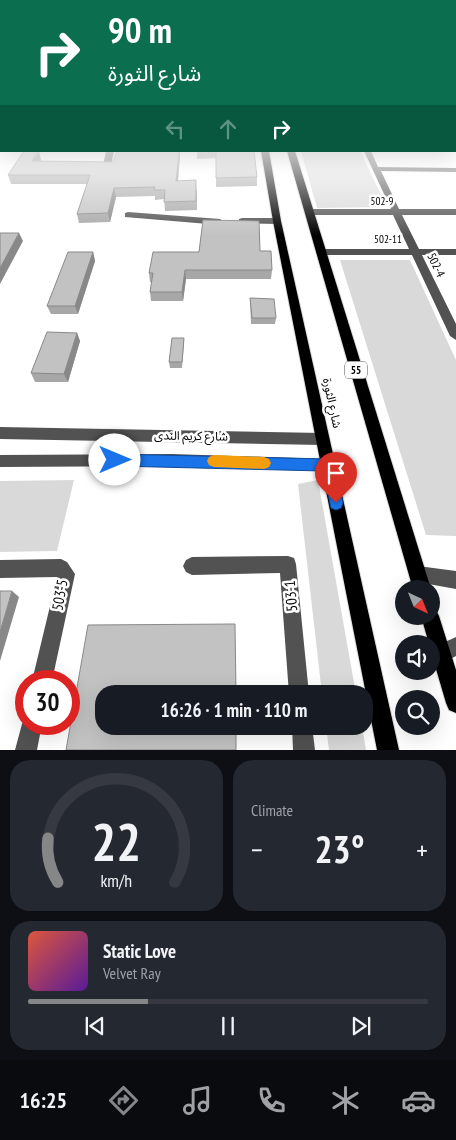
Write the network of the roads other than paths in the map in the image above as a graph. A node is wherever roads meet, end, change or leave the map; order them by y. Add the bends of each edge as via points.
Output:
1 (268, 166) edge
2 (295, 166) edge
3 (374, 166) edge
4 (375, 169) junction
5 (456, 170) edge
6 (309, 212) junction
7 (396, 212) junction
8 (456, 212) edge
9 (128, 215) dead end
10 (277, 221) junction
11 (320, 252) junction
12 (415, 252) junction
13 (456, 252) edge
14 (452, 321) edge
15 (456, 336) edge
16 (0, 433) edge
17 (322, 439) junction
18 (0, 460) edge
19 (328, 465) junction
20 (192, 566) dead end
21 (0, 569) edge
22 (419, 580) edge
23 (456, 580) edge
24 (440, 581) edge
25 (435, 625) edge
26 (449, 650) edge
27 (44, 670) edge
28 (298, 685) edge
29 (456, 704) edge
30 (29, 735) edge
31 (303, 735) edge
32 (26, 750) edge
33 (304, 750) edge
34 (388, 750) edge

1 - 10 main road, شارع الثورة
2 - 6 main road, 55
3 - 4 street, 502-4
4 - 5 street
4 - 7 street, 502-4
6 - 7 street, 502-9
6 - 11 main road, 55
7 - 8 street, 502-9
7 - 12 street, 502-4
9 - 10 street via 213,222
10 - 17 main road, شارع الثورة
11 - 12 street, 502-11
11 - 22 main road, 55
12 - 13 street, 502-11
12 - 14 street, 502-4
14 - 15 street, 502-4
16 - 17 street, شارع كريم الندى
17 - 19 main road, شارع الثورة
18 - 19 street, شارع كريم الندى via 172,460
19 - 34 main road, شارع الثورة
20 - 28 street, 503-1 via 288,564
21 - 27 street, 503-5 via 61,568 66,574
23 - 24 street
25 - 26 main road
26 - 29 main road
30 - 32 street
31 - 33 street

